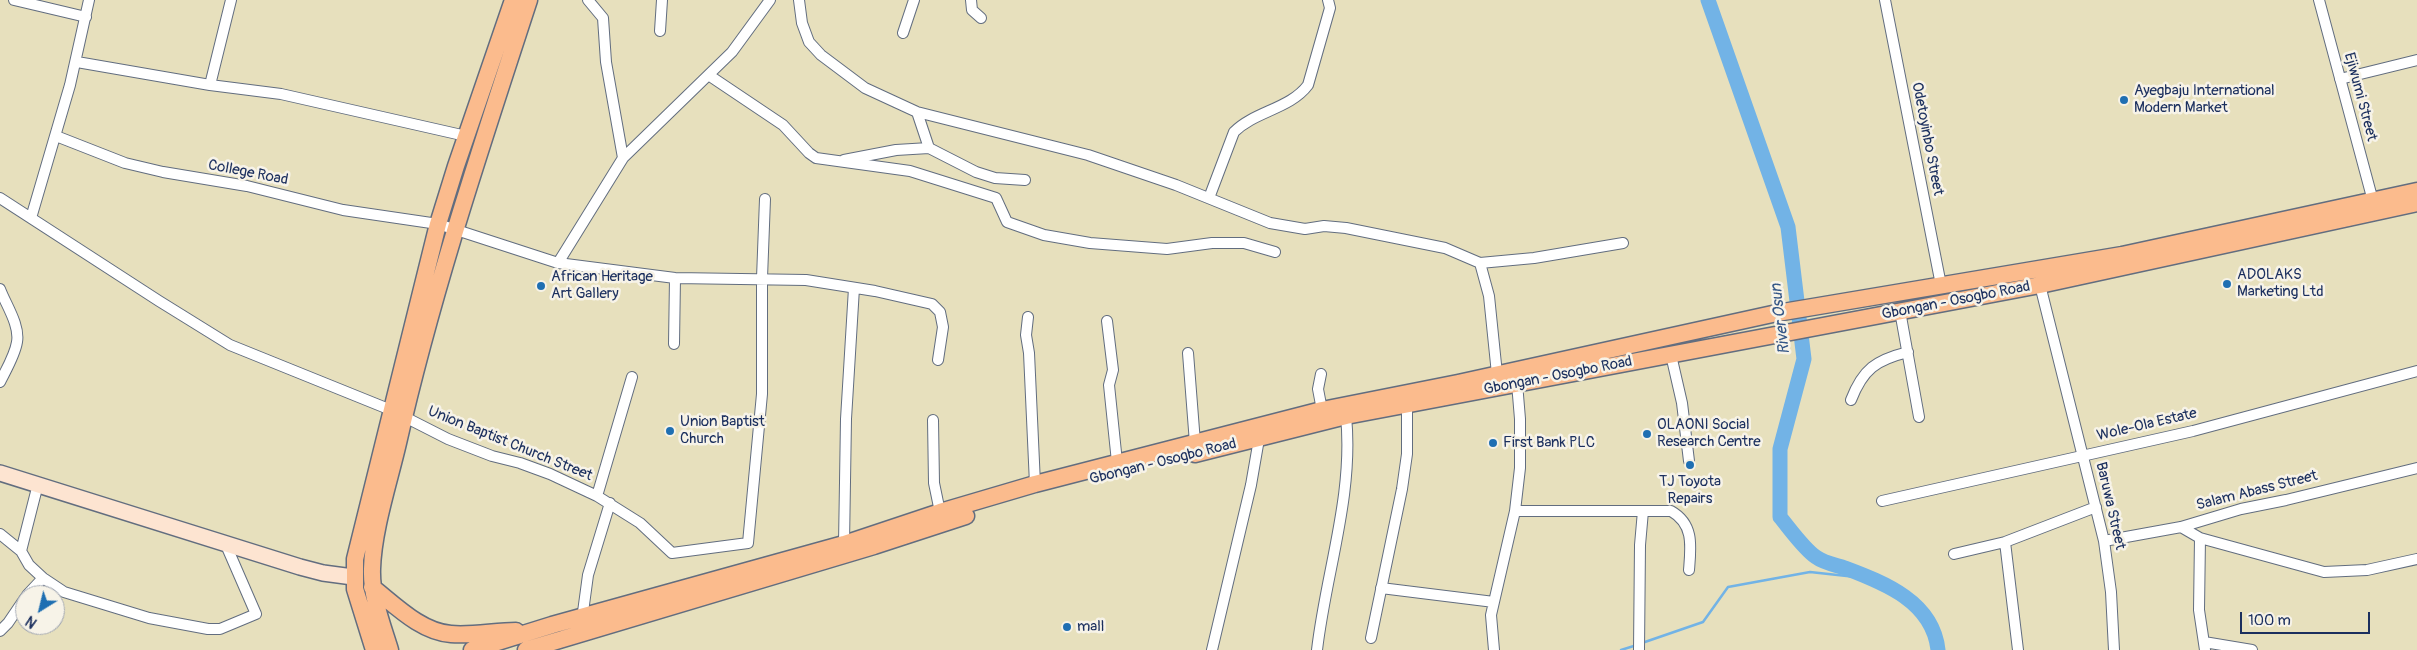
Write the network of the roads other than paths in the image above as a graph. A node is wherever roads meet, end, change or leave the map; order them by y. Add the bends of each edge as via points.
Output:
1 (14, 0) edge
2 (89, 0) edge
3 (230, 0) edge
4 (513, 0) edge
5 (529, 0) edge
6 (588, 0) edge
7 (662, 0) edge
8 (770, 0) edge
9 (799, 0) edge
10 (914, 0) edge
11 (971, 0) edge
12 (1328, 0) edge
13 (1885, 0) edge
14 (2318, 0) edge
15 (86, 17) junction
16 (981, 18) dead end
17 (660, 31) dead end
18 (903, 33) dead end
19 (2417, 60) edge
20 (76, 62) junction
21 (710, 76) junction
22 (2340, 79) junction
23 (210, 85) junction
24 (917, 112) junction
25 (56, 136) junction
26 (466, 136) junction
27 (929, 148) junction
28 (623, 158) junction
29 (840, 161) junction
30 (1024, 180) dead end
31 (2417, 191) edge
32 (0, 198) edge
33 (1209, 198) junction
34 (765, 199) dead end
35 (2373, 201) junction
36 (2417, 203) edge
37 (31, 218) junction
38 (438, 224) junction
39 (454, 229) junction
40 (1623, 243) dead end
41 (1275, 252) dead end
42 (558, 263) junction
43 (1480, 263) junction
44 (675, 278) junction
45 (762, 278) junction
46 (1940, 285) junction
47 (2040, 285) junction
48 (854, 288) junction
49 (0, 290) edge
50 (1900, 311) junction
51 (1028, 317) dead end
52 (1107, 321) dead end
53 (674, 344) dead end
54 (1908, 352) junction
55 (1188, 353) dead end
56 (1671, 355) junction
57 (938, 360) dead end
58 (2417, 371) edge
59 (1321, 374) dead end
60 (1497, 374) junction
61 (632, 377) dead end
62 (0, 382) edge
63 (1517, 384) junction
64 (1851, 400) dead end
65 (1407, 404) junction
66 (1372, 405) junction
67 (1322, 410) junction
68 (398, 413) junction
69 (1346, 416) junction
70 (1919, 417) dead end
71 (933, 420) dead end
72 (1259, 439) junction
73 (1195, 443) junction
74 (2084, 455) junction
75 (1689, 461) dead end
76 (1118, 462) junction
77 (2417, 468) edge
78 (0, 473) edge
79 (38, 484) junction
80 (1035, 484) junction
81 (597, 496) junction
82 (1882, 502) dead end
83 (610, 503) junction
84 (2096, 507) junction
85 (1515, 511) junction
86 (1644, 511) junction
87 (940, 512) junction
88 (2181, 527) junction
89 (0, 534) edge
90 (2200, 538) junction
91 (2104, 541) junction
92 (2005, 542) junction
93 (844, 544) junction
94 (226, 545) junction
95 (21, 551) junction
96 (1954, 554) dead end
97 (2417, 559) edge
98 (1689, 570) dead end
99 (353, 577) junction
100 (43, 578) junction
101 (36, 585) edge
102 (372, 587) junction
103 (708, 588) junction
104 (1381, 588) junction
105 (1494, 602) junction
106 (15, 612) edge
107 (582, 612) junction
108 (0, 631) edge
109 (369, 633) junction
110 (1371, 638) dead end
111 (2204, 646) edge
112 (359, 650) edge
113 (374, 650) edge
114 (390, 650) edge
115 (472, 650) edge
116 (526, 650) edge
117 (558, 650) edge
118 (1212, 650) edge
119 (1317, 650) edge
120 (1494, 650) edge
121 (1639, 650) edge
122 (2018, 650) edge
123 (2114, 650) edge
124 (2252, 650) edge

1 - 15 street
2 - 15 street
3 - 23 street
4 - 26 main road
5 - 39 main road
6 - 28 street via 603,18 606,62
7 - 17 street
8 - 21 street
9 - 24 street via 809,42 821,55 866,88
10 - 18 street
11 - 16 street via 972,10
12 - 33 street via 1330,8 1308,85 1292,100 1241,125 1234,132
13 - 46 street, Odetoyinbo Street
14 - 22 street, Ejiwumi Street
15 - 20 street
19 - 22 street
20 - 23 street
20 - 25 street
21 - 28 street
21 - 29 street via 783,125 808,153 822,160
22 - 35 street, Ejiwumi Street
23 - 26 street via 281,94
24 - 27 street
24 - 33 street via 1088,155
25 - 37 street
25 - 38 street, College Road via 125,163 163,172 247,186 343,210
26 - 38 main road
27 - 29 street via 896,150
27 - 30 street via 976,172 995,178
28 - 42 street
29 - 41 street via 910,171 996,198 1007,222 1044,235 1167,249 1244,243
31 - 35 main road, Gbongan - Osogbo Road
32 - 37 street, Union Baptist Church Street
33 - 43 street via 1284,227 1346,228 1445,248
34 - 45 street
35 - 46 main road, Gbongan - Osogbo Road via 2122,255
36 - 47 main road, Gbongan - Osogbo Road
37 - 68 street, Union Baptist Church Street via 230,345
38 - 39 street, College Road
38 - 68 main road
39 - 42 street, College Road
39 - 68 main road
40 - 43 street via 1534,258
42 - 44 street, College Road
43 - 60 street via 1489,296
44 - 45 street, College Road
44 - 53 street
45 - 48 street, College Road via 806,280
45 - 83 street, Union Baptist Church Street via 762,394 748,543 672,553 640,523
46 - 60 main road, Gbongan - Osogbo Road via 1724,324
47 - 50 main road, Gbongan - Osogbo Road
47 - 74 street, Baruwa Street
48 - 57 street, College Road via 932,304 940,312 943,327
48 - 93 street via 846,419
49 - 62 street via 15,325 15,348
50 - 54 street
50 - 56 main road, Gbongan - Osogbo Road
51 - 80 street via 1026,335 1030,353
52 - 76 street via 1113,370 1109,385
54 - 64 street via 1888,357 1872,366 1856,387
54 - 70 street
55 - 73 street
56 - 63 main road, Gbongan - Osogbo Road
56 - 75 street via 1682,403
58 - 74 street, Wole-Ola Estate via 2193,431
59 - 67 street via 1318,389
60 - 66 main road, Gbongan - Osogbo Road
61 - 81 street
63 - 65 main road, Gbongan - Osogbo Road
63 - 85 street via 1520,468
65 - 66 main road, Gbongan - Osogbo Road
65 - 104 street via 1407,454 1402,490
66 - 67 main road, Gbongan - Osogbo Road
66 - 69 main road, Gbongan - Osogbo Road
67 - 73 main road, Gbongan - Osogbo Road
68 - 81 street, Union Baptist Church Street via 448,439 550,474
68 - 99 main road via 381,460
68 - 102 main road via 376,539
69 - 72 main road, Gbongan - Osogbo Road
69 - 119 street via 1349,444 1344,491
71 - 87 street via 934,483
72 - 103 main road, Gbongan - Osogbo Road via 1039,493 874,546
72 - 118 street
73 - 76 main road, Gbongan - Osogbo Road
74 - 82 street, Wole-Ola Estate
74 - 84 street, Baruwa Street
76 - 80 main road, Gbongan - Osogbo Road
77 - 88 street, Salam Abass Street via 2241,509
78 - 79 street
79 - 94 street
79 - 95 street
80 - 87 main road, Gbongan - Osogbo Road
81 - 83 street, Union Baptist Church Street
83 - 107 street via 588,575
84 - 91 street, Baruwa Street
84 - 92 street
85 - 86 street
85 - 105 street
86 - 98 street via 1664,509 1684,520 1691,540
86 - 121 street via 1640,544
87 - 93 main road, Gbongan - Osogbo Road
88 - 90 street
88 - 91 street, Salam Abass Street
89 - 95 street
90 - 97 street via 2324,572 2367,570
90 - 111 street via 2198,610
91 - 123 street, Baruwa Street
92 - 96 street
92 - 122 street
93 - 103 main road, Gbongan - Osogbo Road
94 - 99 street via 323,573
94 - 100 street via 256,614 220,629 149,618 64,592
95 - 100 street via 29,565
99 - 109 main road
100 - 101 street
102 - 107 main road via 429,628 451,634 517,631
102 - 114 main road
103 - 107 main road via 676,584
103 - 115 main road
103 - 116 main road
103 - 117 main road via 657,617
104 - 105 street
104 - 110 street
105 - 120 street via 1491,615
106 - 108 street
109 - 112 main road
109 - 113 main road
111 - 124 street

